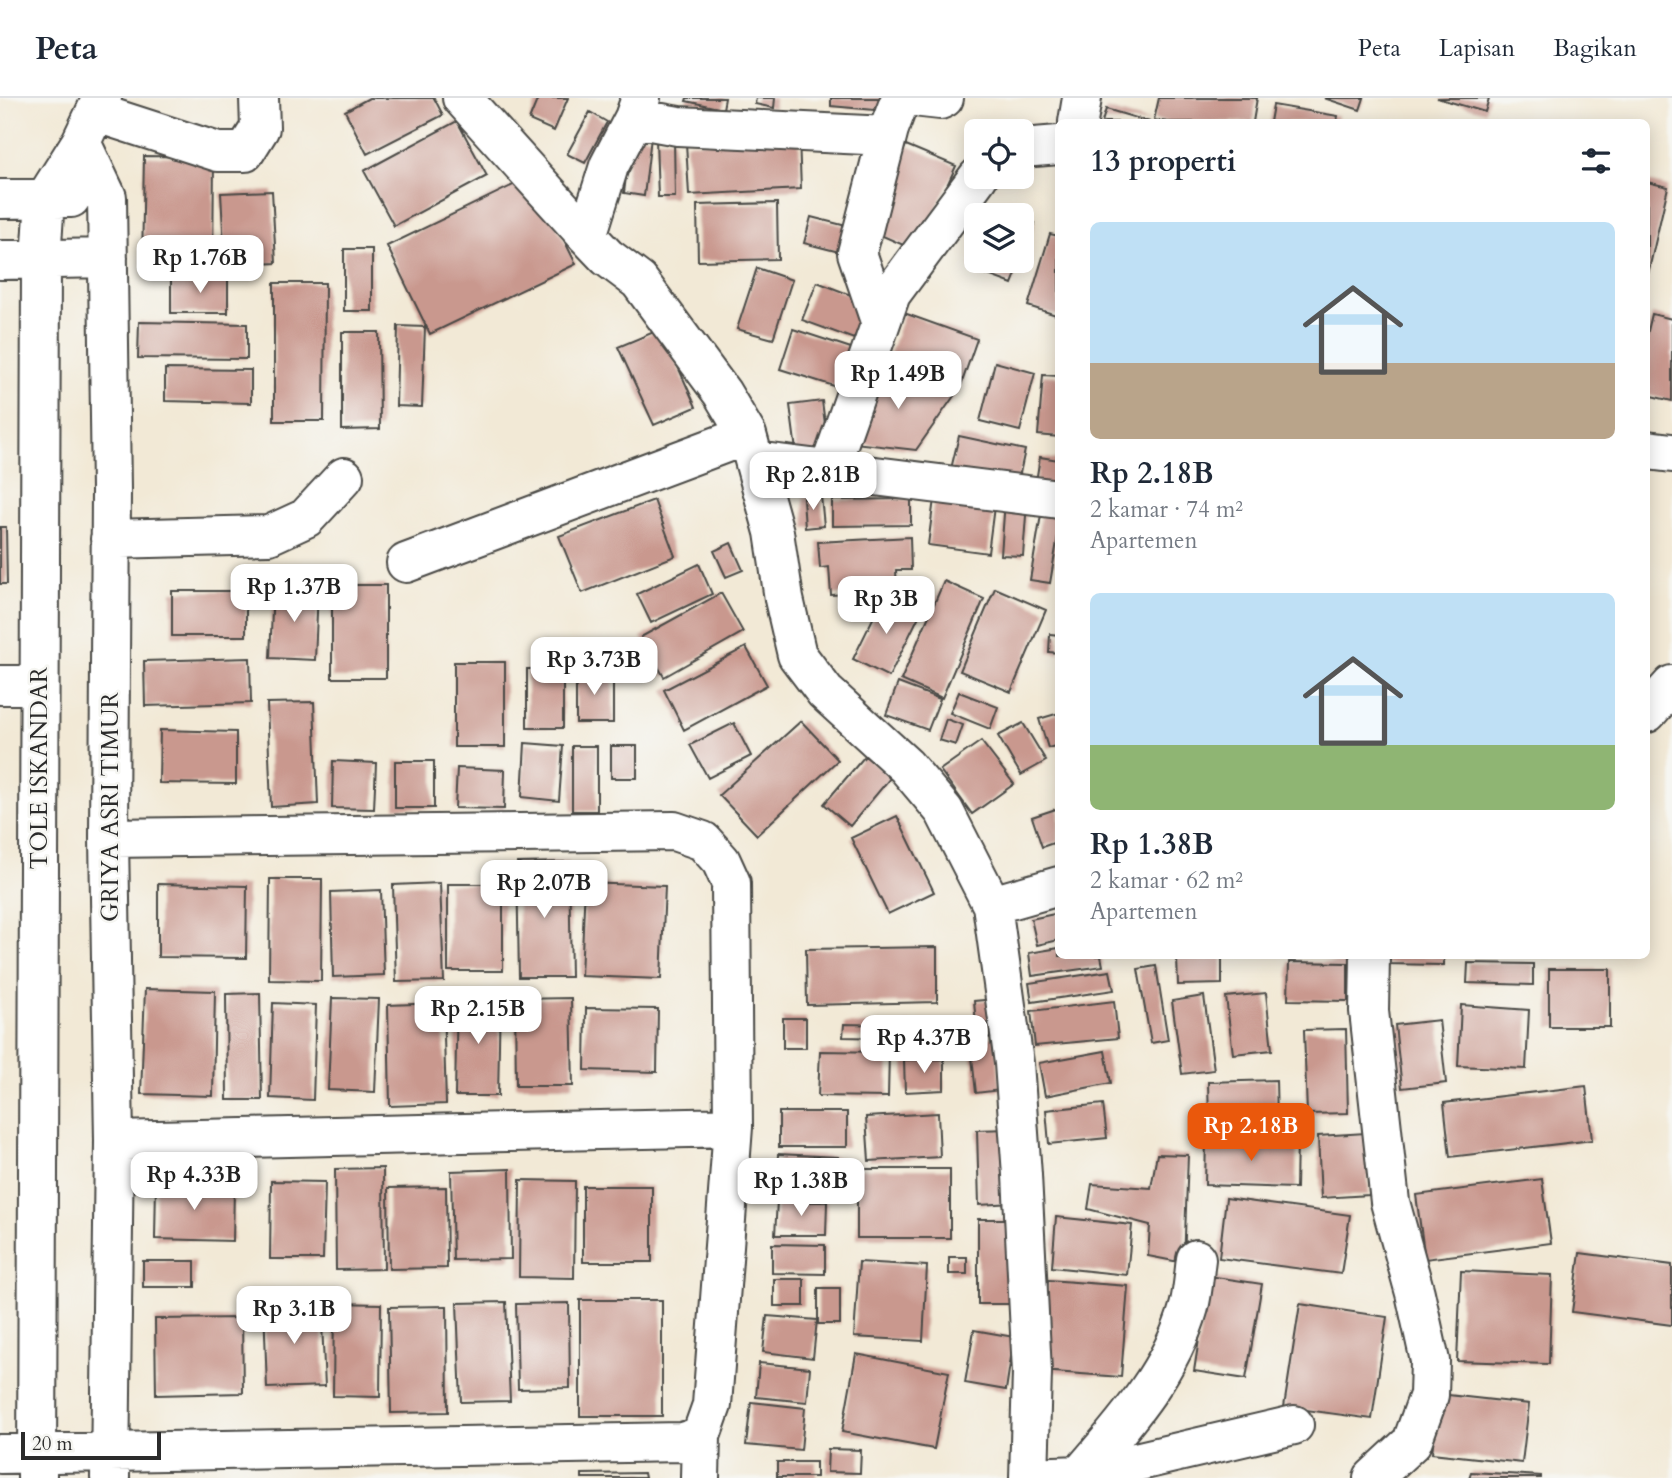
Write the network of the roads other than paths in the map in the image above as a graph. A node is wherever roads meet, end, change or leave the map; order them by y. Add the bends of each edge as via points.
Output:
1 (259, 98) edge
2 (462, 98) edge
3 (907, 98) edge
4 (922, 98) edge
5 (944, 98) edge
6 (1082, 98) edge
7 (637, 108) edge
8 (93, 118) edge
9 (1078, 119) edge
10 (887, 136) junction
11 (1055, 145) edge
12 (1034, 147) edge
13 (969, 189) edge
14 (107, 197) junction
15 (0, 198) edge
16 (45, 199) junction
17 (587, 236) junction
18 (108, 258) junction
19 (0, 260) edge
20 (41, 260) junction
21 (880, 321) junction
22 (751, 448) junction
23 (1650, 450) edge
24 (1672, 453) edge
25 (829, 470) junction
26 (344, 477) dead end
27 (1055, 498) edge
28 (110, 539) junction
29 (407, 563) dead end
30 (0, 685) edge
31 (39, 685) junction
32 (1672, 685) edge
33 (1650, 710) edge
34 (109, 838) junction
35 (1055, 887) edge
36 (992, 905) junction
37 (1370, 959) edge
38 (733, 1127) junction
39 (114, 1141) junction
40 (1196, 1259) dead end
41 (1294, 1425) dead end
42 (701, 1436) junction
43 (0, 1454) edge
44 (110, 1465) edge
45 (37, 1466) edge
46 (1080, 1475) junction
47 (701, 1478) edge
48 (1028, 1478) edge
49 (1373, 1478) edge

1 - 8 street via 260,128 245,152 218,152
2 - 17 street
3 - 10 street via 898,105
4 - 5 street
6 - 9 street
7 - 10 street via 678,126
7 - 17 street via 609,166
8 - 14 street, GRIYA ASRI TIMUR
8 - 16 street, TOLE ISKANDAR
10 - 21 street via 857,253
11 - 12 street
13 - 21 street via 891,294
14 - 16 street
14 - 18 street, GRIYA ASRI TIMUR
15 - 16 street
16 - 20 street, TOLE ISKANDAR
17 - 22 street via 639,281 722,393
18 - 20 street
18 - 28 street, GRIYA ASRI TIMUR
19 - 20 street
20 - 31 street, TOLE ISKANDAR
21 - 25 street
22 - 25 street
22 - 29 street
22 - 36 street via 774,532 797,654 825,692 906,766 944,811
23 - 24 street
25 - 27 street
26 - 28 street via 306,518 269,535
28 - 34 street, GRIYA ASRI TIMUR
30 - 31 street
31 - 45 street, TOLE ISKANDAR
32 - 33 street
34 - 38 street via 674,831 703,841 721,861 731,883
34 - 39 street, GRIYA ASRI TIMUR
35 - 36 street
36 - 48 street via 1014,1063 1022,1175 1032,1372
37 - 49 street via 1368,1011 1390,1202 1430,1361 1429,1395 1412,1442
38 - 39 street
38 - 42 street via 712,1405
39 - 44 street, GRIYA ASRI TIMUR
40 - 46 street via 1188,1307 1169,1355 1134,1413
41 - 46 street
42 - 44 street via 682,1442
42 - 47 street
43 - 45 street
44 - 45 street
46 - 48 street

